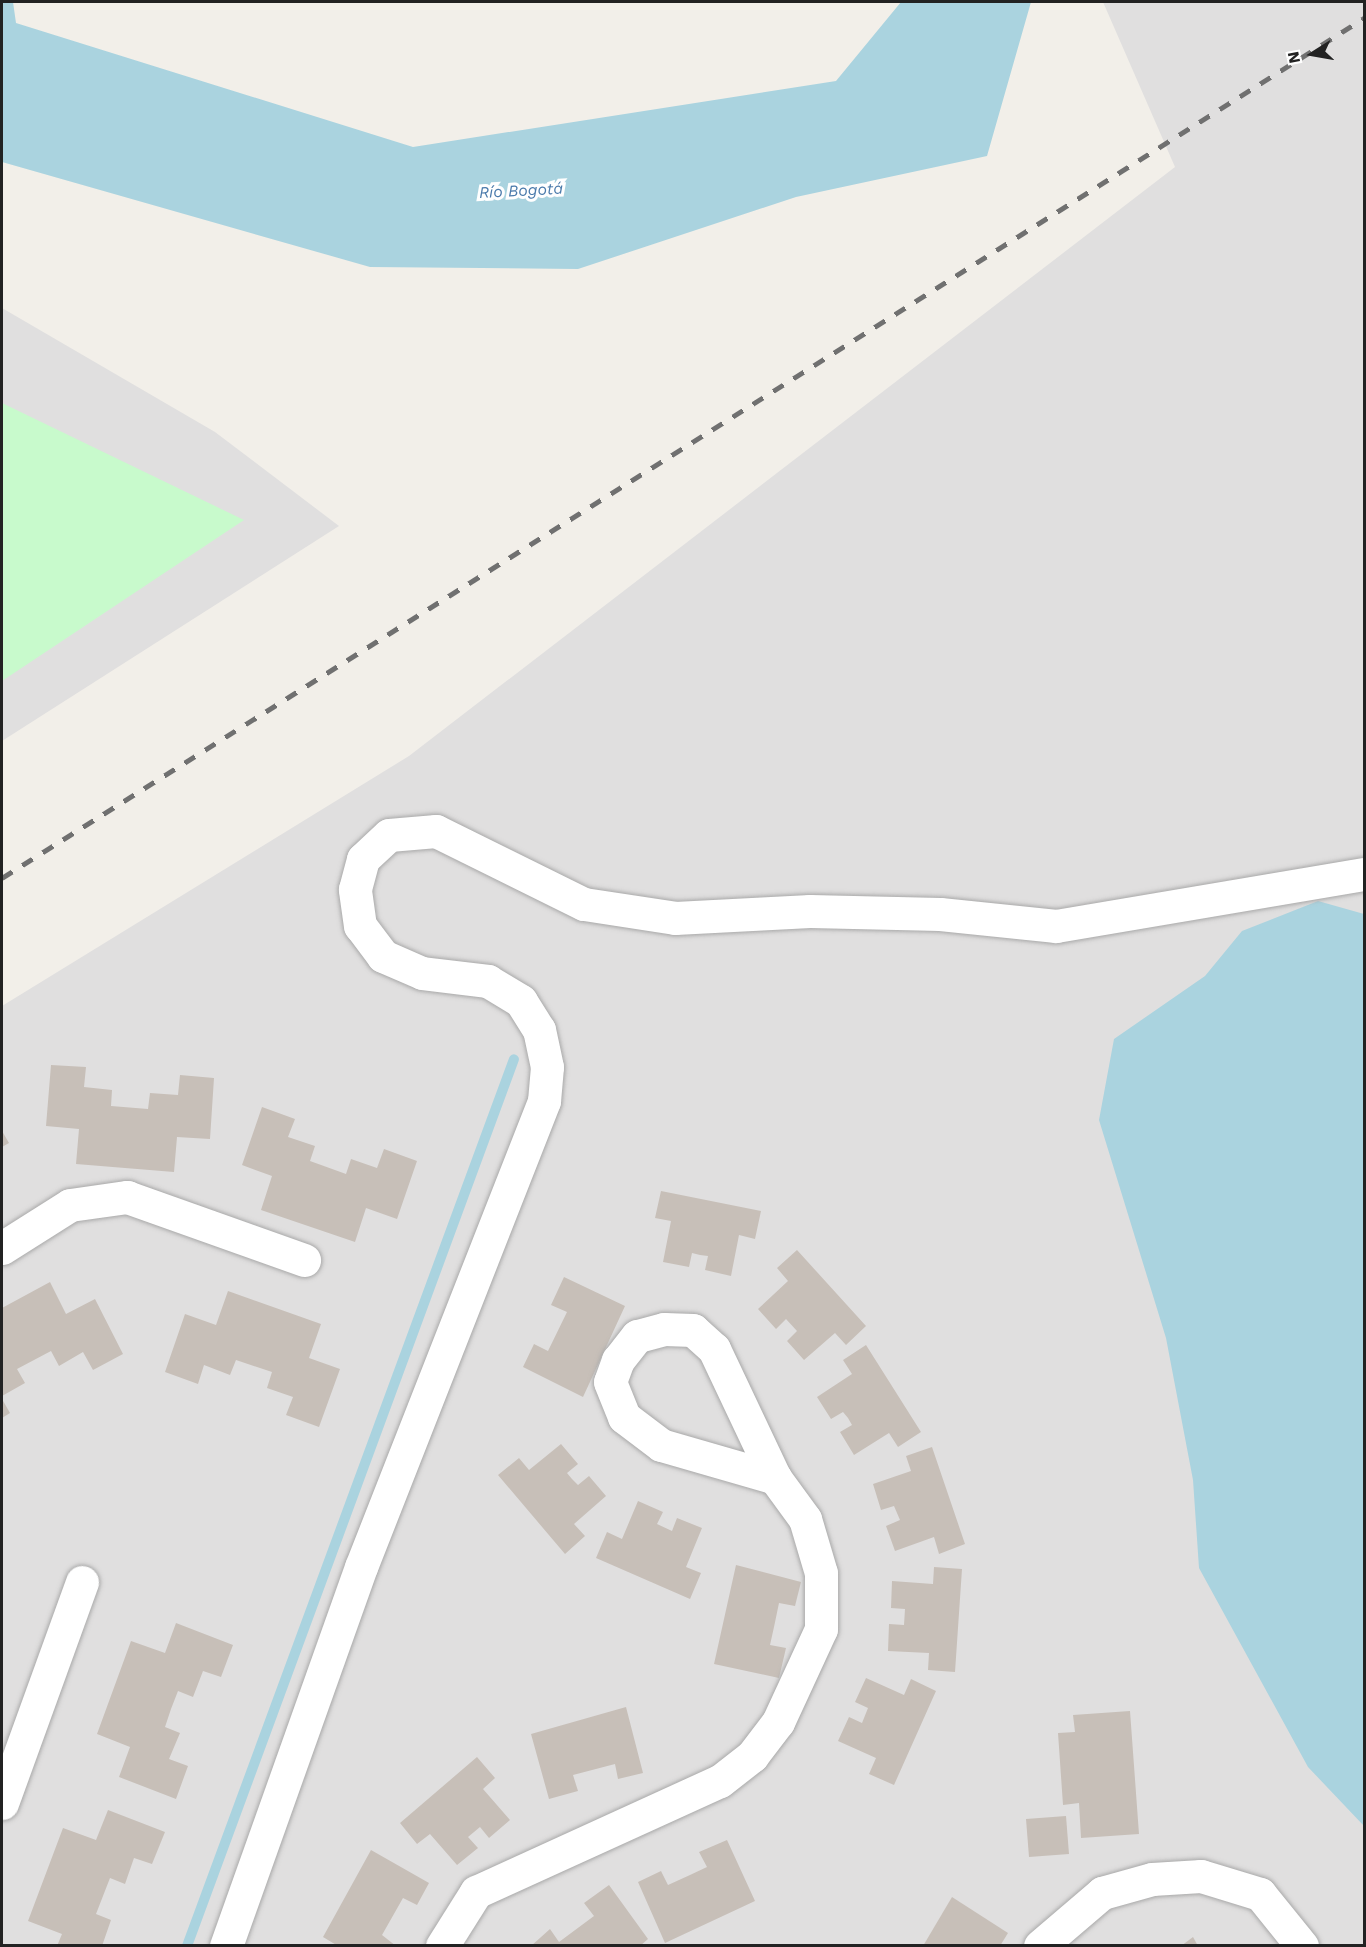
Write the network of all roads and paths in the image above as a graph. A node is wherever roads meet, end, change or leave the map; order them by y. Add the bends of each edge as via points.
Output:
1 (1365, 874) edge
2 (2, 1248) edge
3 (304, 1260) dead end
4 (775, 1478) junction
5 (82, 1582) dead end
6 (2, 1803) edge
7 (226, 1946) edge
8 (442, 1946) edge
9 (1040, 1946) edge
10 (1302, 1946) edge

1 - 7 lane via 1056,926 940,914 810,911 675,918 584,904 436,831 389,835 363,859 355,889 360,926 383,956 422,973 488,981 520,1001 539,1030 547,1066 544,1101 361,1568
2 - 3 lane via 70,1205 127,1197
4 - 4 lane via 714,1349 693,1330 664,1329 637,1336 618,1360 610,1382 624,1417 662,1445
4 - 8 lane via 805,1519 821,1573 821,1629 778,1722 752,1756 720,1781 477,1893
5 - 6 lane
9 - 10 lane via 1102,1893 1152,1879 1201,1876 1260,1894

